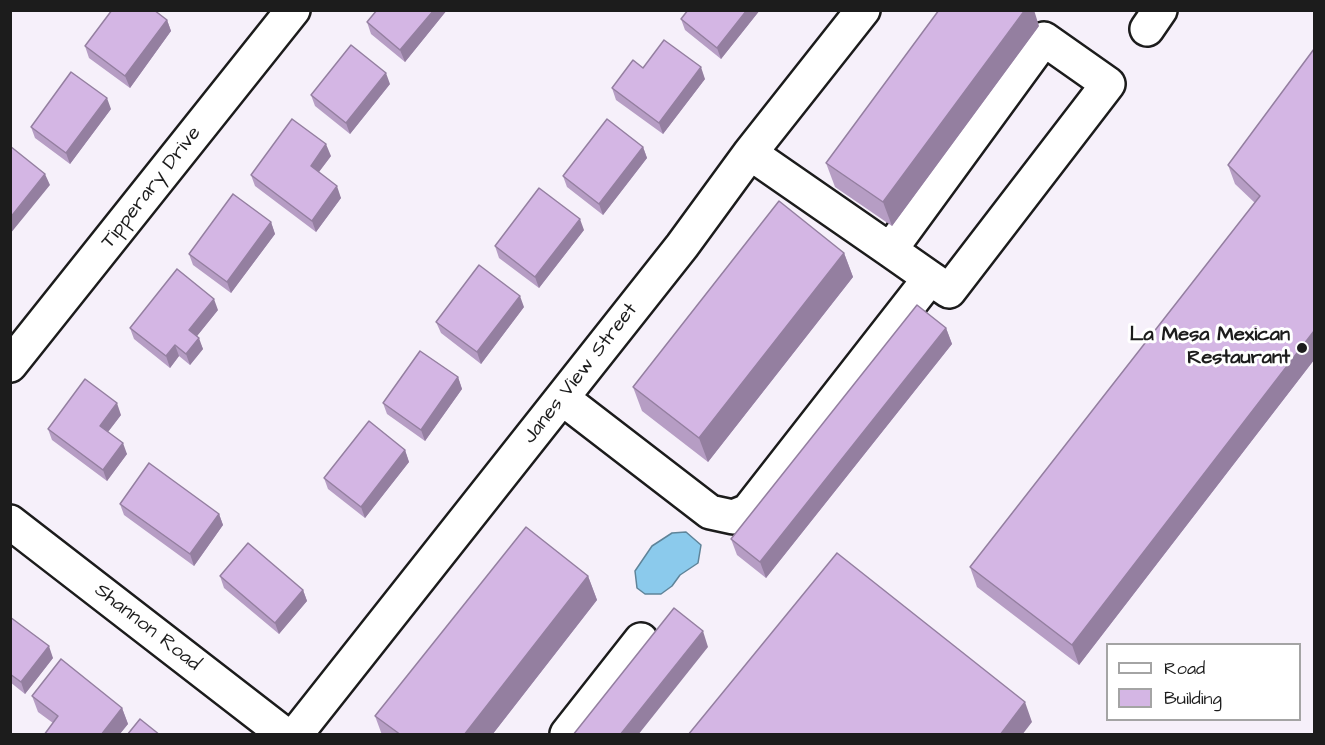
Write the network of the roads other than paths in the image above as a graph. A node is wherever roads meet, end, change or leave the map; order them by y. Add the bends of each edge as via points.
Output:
1 (292, 10) edge
2 (863, 10) edge
3 (750, 153) junction
4 (890, 250) junction
5 (930, 278) junction
6 (10, 365) edge
7 (562, 398) junction
8 (10, 522) edge
9 (641, 640) dead end
10 (284, 735) edge
11 (296, 735) edge
12 (567, 735) edge

1 - 6 street, Tipperary Drive
2 - 3 street, Janes View Street
3 - 4 street
3 - 7 street, Janes View Street
4 - 5 street
4 - 5 street via 1044,39 1108,84 949,291
5 - 7 street via 748,511 733,518 710,512
7 - 11 street, Janes View Street
8 - 10 street, Shannon Road
9 - 12 street

